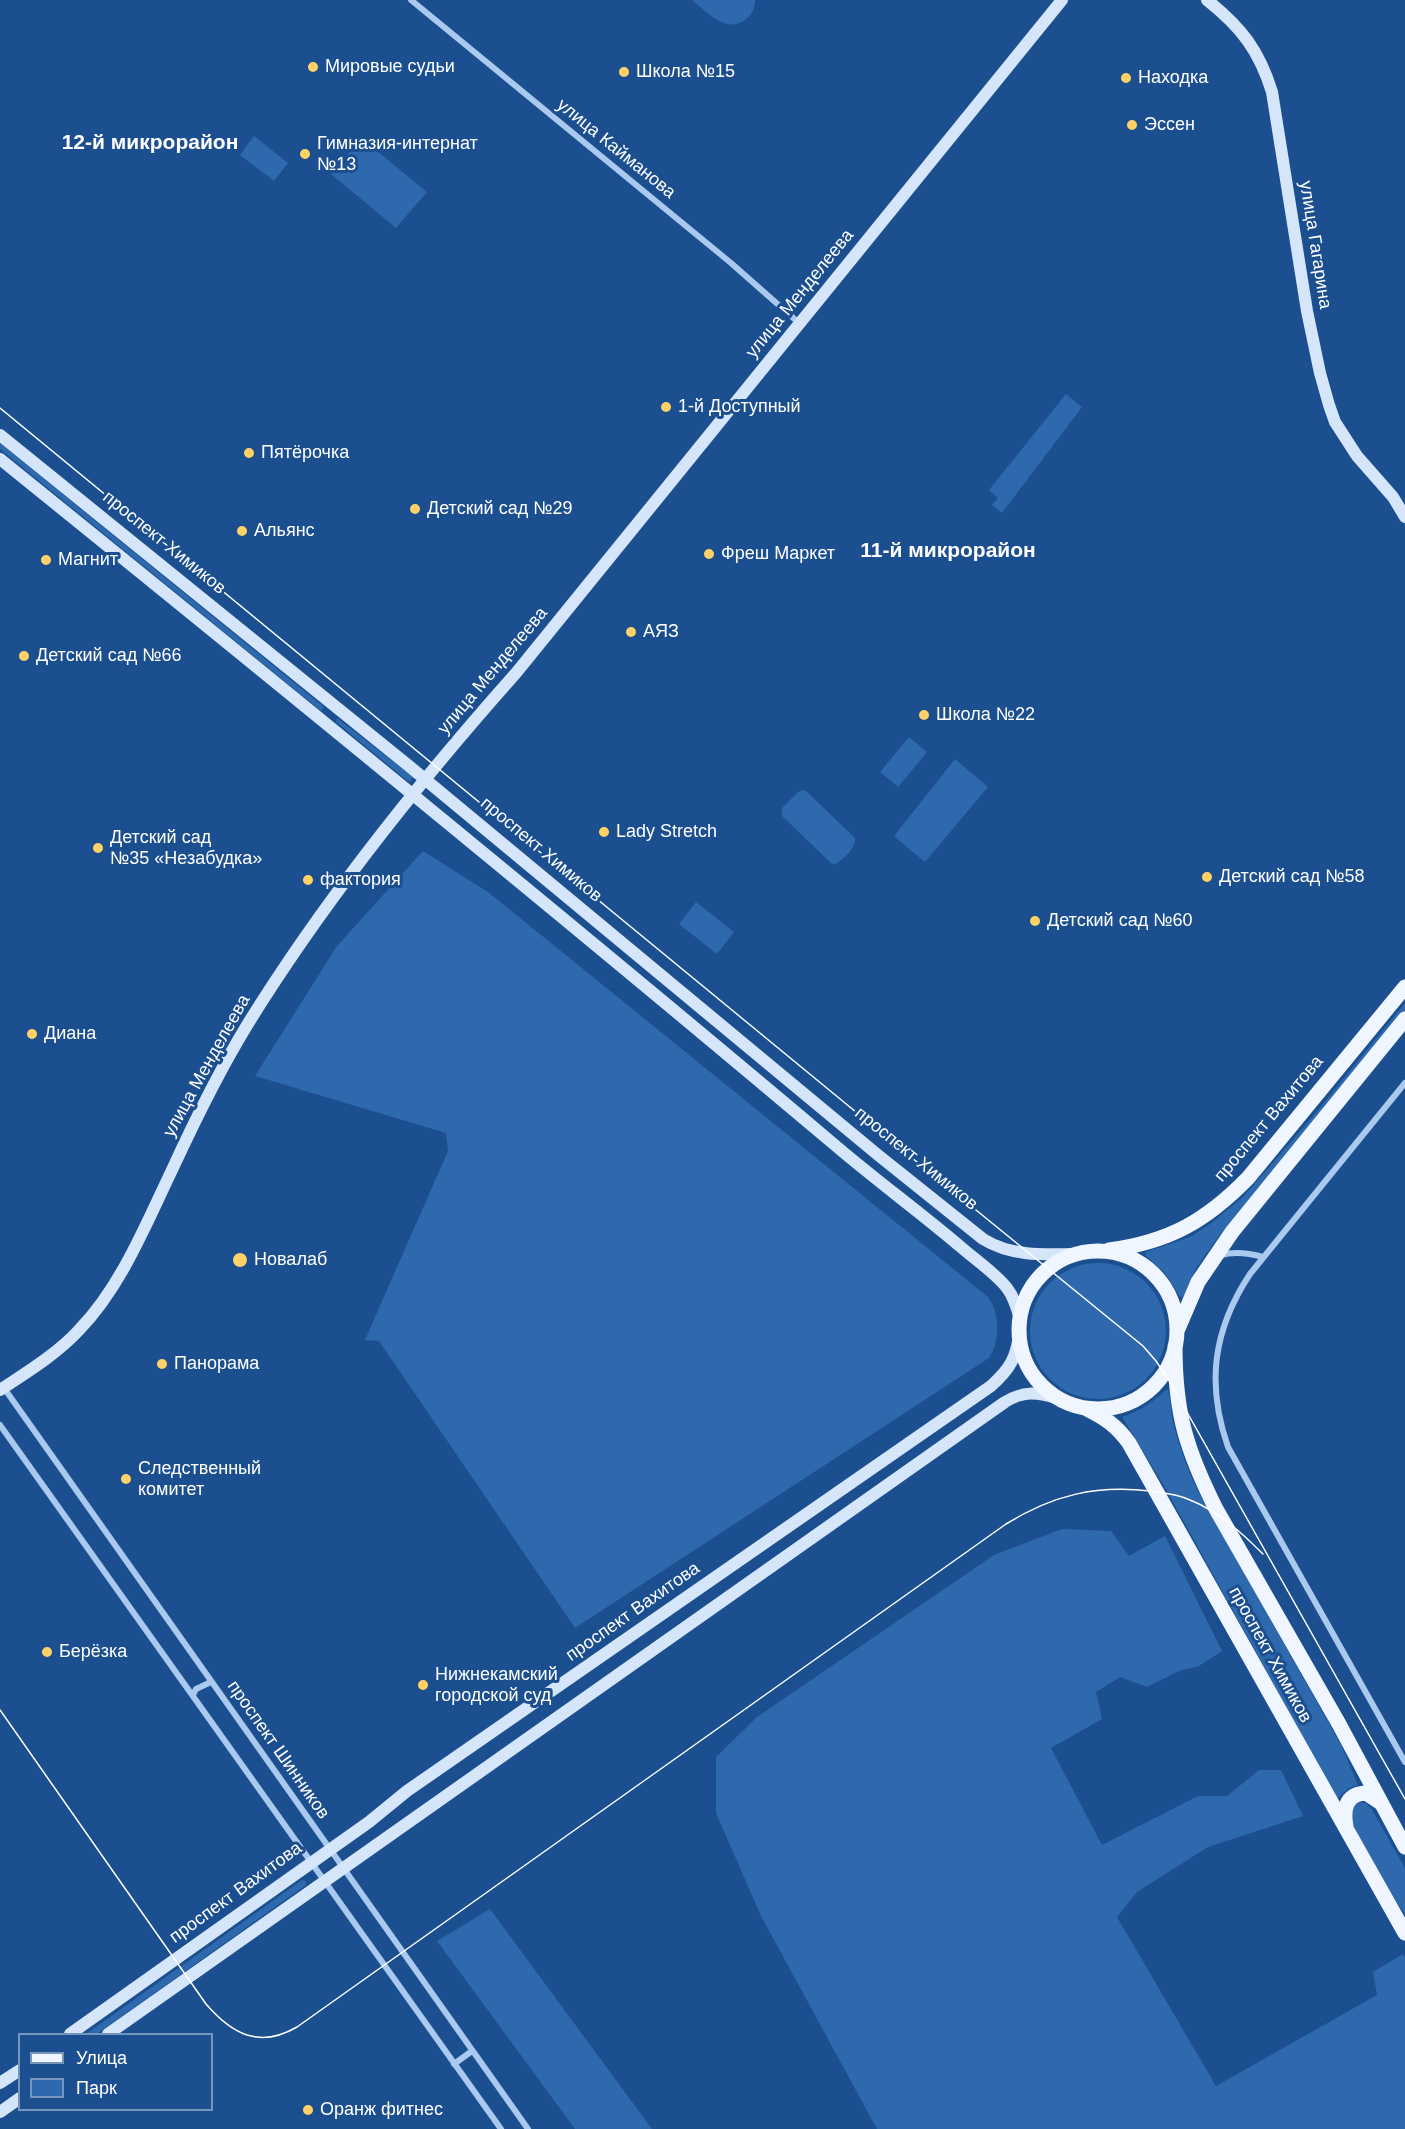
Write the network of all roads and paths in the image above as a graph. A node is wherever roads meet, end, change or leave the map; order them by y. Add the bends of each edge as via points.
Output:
1 (411, 0) edge
2 (1062, 0) edge
3 (1207, 0) edge
4 (799, 324) junction
5 (0, 435) edge
6 (0, 459) edge
7 (1393, 497) junction
8 (1405, 505) edge
9 (1405, 517) edge
10 (352, 719) junction
11 (336, 733) junction
12 (426, 780) junction
13 (414, 795) junction
14 (609, 933) junction
15 (598, 949) junction
16 (1405, 987) edge
17 (1405, 1019) edge
18 (1405, 1083) edge
19 (1102, 1251) junction
20 (1073, 1254) junction
21 (1214, 1256) junction
22 (1263, 1257) junction
23 (1020, 1325) junction
24 (1176, 1338) junction
25 (2, 1389) edge
26 (1056, 1398) junction
27 (1087, 1409) junction
28 (0, 1425) edge
29 (211, 1682) junction
30 (193, 1695) junction
31 (1405, 1762) edge
32 (1381, 1803) junction
33 (1347, 1832) junction
34 (1405, 1847) edge
35 (329, 1850) junction
36 (311, 1863) junction
37 (343, 1870) junction
38 (325, 1883) junction
39 (1405, 1934) edge
40 (71, 2033) edge
41 (109, 2033) edge
42 (472, 2051) junction
43 (454, 2064) junction
44 (18, 2071) edge
45 (0, 2083) edge
46 (18, 2099) edge
47 (0, 2112) edge
48 (501, 2129) edge
49 (528, 2129) edge

1 - 4 street, улица Кайманова via 731,263
2 - 4 main road, улица Менделеева
3 - 7 main road, улица Гагарина via 1242,31 1264,69 1272,92 1320,374 1335,422 1357,456
4 - 12 main road, улица Менделеева
5 - 10 main road, проспект Химиков
6 - 11 main road
7 - 8 main road, улица Гагарина
7 - 9 main road, улица Гагарина
10 - 11 main road via 337,713 331,715 329,722
10 - 12 main road, проспект Химиков
11 - 13 main road
12 - 13 main road, улица Менделеева
12 - 14 main road, проспект Химиков
13 - 15 main road
13 - 25 main road, улица Менделеева via 329,904 248,1023 138,1243 95,1312 70,1340
14 - 15 main road
14 - 20 main road, проспект Химиков via 983,1239 1012,1251
15 - 23 main road via 999,1280 1012,1296
16 - 19 main road, проспект Вахитова via 1248,1178 1216,1209 1173,1234
17 - 21 main road
18 - 22 street
19 - 20 main road, проспект Вахитова
19 - 24 main road, проспект Вахитова via 1124,1256 1154,1273 1174,1307
20 - 23 main road, проспект Вахитова via 1040,1276 1026,1298
21 - 22 street via 1249,1253
21 - 24 main road via 1198,1282
22 - 31 street via 1239,1290 1218,1347 1216,1397 1224,1434 1238,1466
23 - 26 main road via 1029,1368
23 - 35 main road, проспект Вахитова via 1014,1359 991,1386 407,1791
24 - 27 main road via 1165,1373 1142,1395 1109,1408
24 - 32 main road, проспект Химиков via 1179,1415 1202,1480
25 - 29 street, проспект Шинников
26 - 27 main road
26 - 37 main road via 1032,1392 1005,1402
27 - 33 main road, проспект Химиков via 1119,1428 1135,1452
28 - 30 street, проспект Шинников
29 - 30 street via 196,1689
29 - 35 street, проспект Шинников
30 - 36 street, проспект Шинников
32 - 33 main road via 1366,1793 1351,1798 1344,1812
32 - 34 main road, проспект Химиков
33 - 39 main road, проспект Химиков
35 - 36 main road, проспект Вахитова
35 - 37 street, проспект Шинников
36 - 38 street, проспект Шинников
36 - 40 main road, проспект Вахитова
37 - 38 main road
37 - 42 street, проспект Шинников
38 - 41 main road
38 - 43 street, проспект Шинников
42 - 43 street
42 - 49 street, проспект Шинников
43 - 48 street, проспект Шинников
44 - 45 main road
46 - 47 main road

